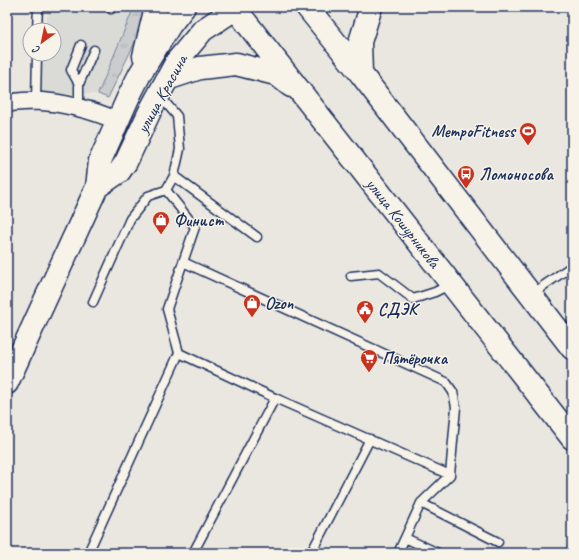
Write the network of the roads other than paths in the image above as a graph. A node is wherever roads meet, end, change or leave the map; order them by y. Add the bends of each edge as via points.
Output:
1 (38, 7) edge
2 (156, 7) edge
3 (184, 7) edge
4 (307, 7) edge
5 (371, 7) edge
6 (237, 8) edge
7 (37, 22) edge
8 (81, 45) dead end
9 (94, 50) dead end
10 (37, 62) edge
11 (140, 74) junction
12 (361, 74) junction
13 (79, 84) junction
14 (163, 87) junction
15 (304, 97) junction
16 (36, 101) junction
17 (7, 103) edge
18 (79, 108) junction
19 (118, 121) junction
20 (174, 176) junction
21 (97, 188) junction
22 (166, 190) junction
23 (257, 237) dead end
24 (183, 262) junction
25 (572, 266) edge
26 (351, 276) dead end
27 (451, 284) junction
28 (532, 296) junction
29 (93, 302) dead end
30 (572, 348) edge
31 (179, 353) junction
32 (7, 383) edge
33 (276, 398) junction
34 (572, 438) edge
35 (370, 439) junction
36 (450, 475) junction
37 (421, 503) junction
38 (405, 538) junction
39 (498, 542) dead end
40 (88, 553) edge
41 (194, 553) edge
42 (312, 553) edge
43 (398, 553) edge
44 (438, 553) edge

1 - 7 lane
2 - 11 main road
3 - 11 main road, улица Красина
4 - 12 main road
5 - 12 main road via 360,42
6 - 14 main road, улица Красина via 203,30 178,61
6 - 15 main road, улица Кошурникова
8 - 13 lane via 71,70
9 - 13 lane
10 - 16 lane
11 - 19 main road, улица Красина
12 - 28 main road
13 - 18 lane
14 - 15 main road via 200,68 236,64 276,74
14 - 20 lane via 177,116 180,150
14 - 21 main road, улица Красина via 126,162 119,172
15 - 27 main road, улица Кошурникова
16 - 17 street
16 - 18 street
18 - 19 street
19 - 21 main road, улица Красина via 100,161
20 - 22 lane
20 - 23 lane
21 - 32 main road, улица Красина
22 - 24 lane via 195,227
22 - 29 lane via 148,196 130,220
24 - 31 lane via 167,309
24 - 36 lane via 446,382 453,392 456,408
25 - 28 lane
26 - 27 lane via 379,273 413,299
27 - 34 main road, улица Кошурникова
28 - 30 main road
31 - 33 lane
31 - 40 lane
33 - 35 lane
33 - 41 lane
35 - 36 lane
35 - 42 lane
36 - 37 lane
37 - 38 lane
37 - 39 lane
38 - 43 lane
38 - 44 lane

